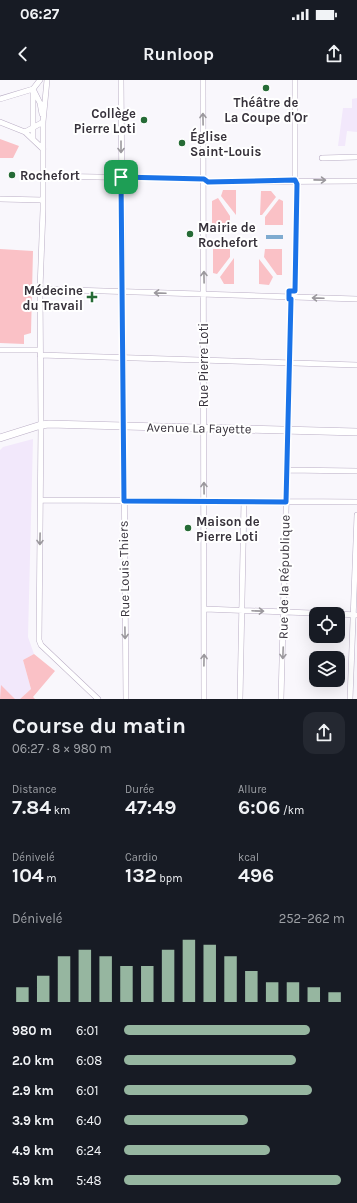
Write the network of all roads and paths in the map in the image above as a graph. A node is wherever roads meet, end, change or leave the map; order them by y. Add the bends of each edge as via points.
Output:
1 (40, 80) edge
2 (47, 80) edge
3 (121, 80) edge
4 (202, 80) edge
5 (295, 80) edge
6 (33, 89) junction
7 (0, 99) edge
8 (0, 122) edge
9 (43, 122) junction
10 (33, 128) junction
11 (25, 132) junction
12 (33, 139) junction
13 (43, 149) junction
14 (357, 156) edge
15 (322, 158) dead end
16 (44, 176) junction
17 (121, 177) junction
18 (204, 179) junction
19 (295, 180) junction
20 (357, 181) edge
21 (0, 199) edge
22 (43, 200) junction
23 (40, 289) junction
24 (122, 292) junction
25 (204, 294) junction
26 (289, 297) junction
27 (357, 299) edge
28 (0, 350) edge
29 (40, 353) junction
30 (123, 358) junction
31 (204, 360) junction
32 (290, 363) junction
33 (357, 365) edge
34 (42, 425) junction
35 (123, 426) junction
36 (203, 428) junction
37 (288, 430) junction
38 (357, 432) edge
39 (0, 438) edge
40 (287, 470) junction
41 (357, 471) edge
42 (41, 500) junction
43 (124, 501) junction
44 (204, 501) junction
45 (244, 501) junction
46 (286, 502) junction
47 (357, 502) edge
48 (357, 515) edge
49 (205, 609) junction
50 (242, 611) junction
51 (284, 612) junction
52 (309, 613) edge
53 (345, 614) edge
54 (355, 615) edge
55 (98, 699) edge
56 (126, 699) edge
57 (204, 699) edge
58 (240, 699) edge
59 (281, 699) edge
60 (350, 699) edge

1 - 6 street
2 - 9 street
3 -> 17 street, Rue Louis Thiers
18 -> 4 street, Rue Pierre Loti
5 - 19 street, Rue de la République
6 - 7 street
6 - 9 street via 40,103
6 - 10 street
8 - 11 street
9 - 10 street
9 - 13 street
10 - 11 street
10 - 12 street
11 - 12 street
12 - 13 street
13 - 16 street
14 - 15 street
16 - 17 street
16 - 22 street
17 - 18 street
17 - 24 street, Rue Louis Thiers
18 - 19 street via 208,182
25 -> 18 street, Rue Pierre Loti
19 -> 20 street
19 - 26 street, Rue de la République via 295,291 289,291
21 - 22 street
22 - 23 street
23 - 24 street
23 - 29 street
25 -> 24 street
24 - 30 street, Rue Louis Thiers
25 - 26 street
25 - 31 street, Rue Pierre Loti
27 -> 26 street
26 - 32 street, Rue de la République
28 - 29 street
29 - 30 street
29 - 34 street
30 - 31 street
30 - 35 street, Rue Louis Thiers
31 - 32 street
31 - 36 street, Rue Pierre Loti
32 - 33 street
32 - 37 street, Rue de la République
34 - 35 street, Avenue La Fayette
34 - 39 street, Avenue La Fayette
34 - 42 street
35 - 36 street, Avenue La Fayette
35 - 43 street, Rue Louis Thiers
36 - 37 street, Avenue La Fayette
44 -> 36 street, Rue Pierre Loti
37 - 38 street, Avenue La Fayette
37 - 40 street, Rue de la République
40 - 41 street
40 - 46 street, Rue de la République
42 - 43 street
42 -> 55 street via 39,640 41,645
43 - 44 street
43 -> 56 street, Rue Louis Thiers
44 - 45 street
44 - 49 street, Rue Pierre Loti
45 - 46 street
45 - 50 street
46 - 47 street
46 - 51 street, Rue de la République
48 - 54 street
49 - 50 street
57 -> 49 street, Rue Pierre Loti
50 -> 51 street
50 - 58 street
51 - 52 street
51 -> 59 street, Rue de la République
53 - 54 street
54 - 60 street

